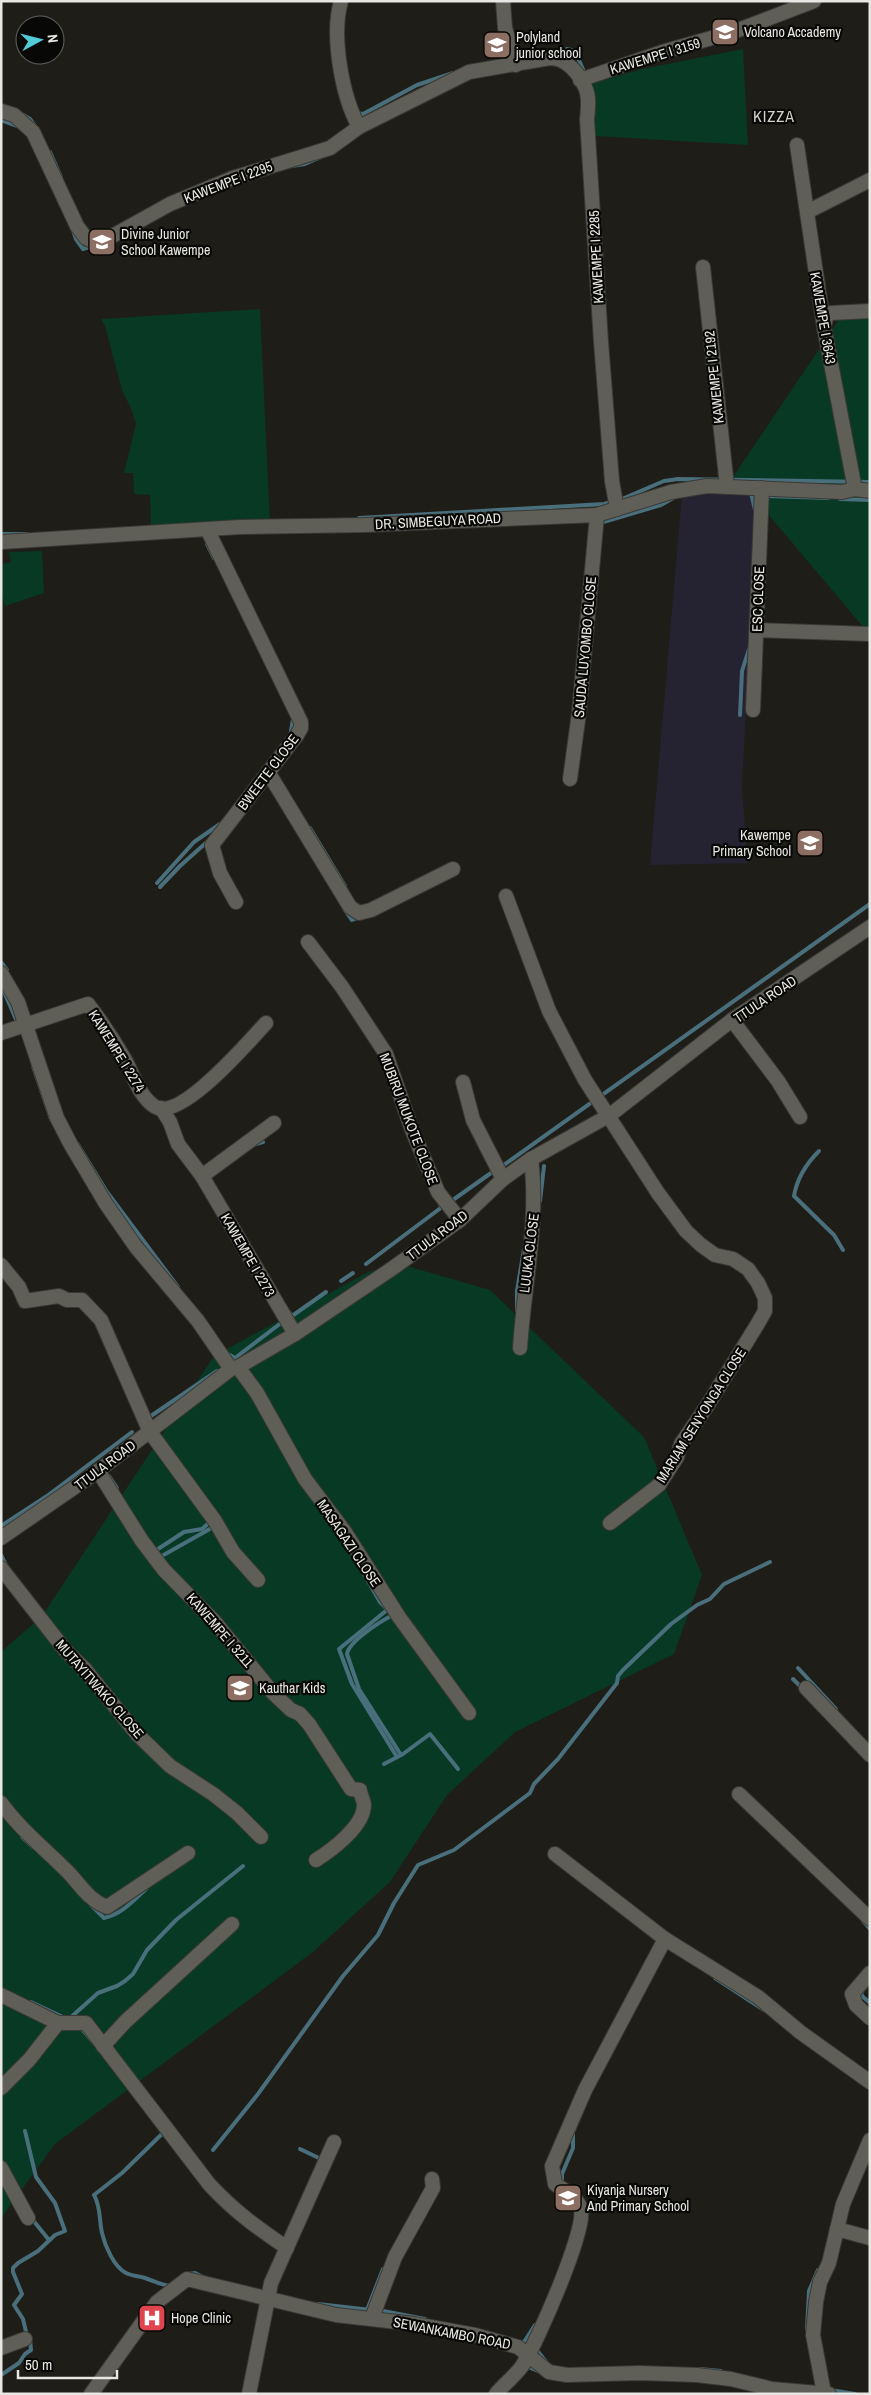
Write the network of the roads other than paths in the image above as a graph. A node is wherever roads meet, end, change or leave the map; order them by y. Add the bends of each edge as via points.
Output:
1 (341, 1) edge
2 (503, 1) edge
3 (814, 1) edge
4 (516, 65) junction
5 (580, 80) junction
6 (1, 111) edge
7 (359, 127) junction
8 (797, 145) dead end
9 (870, 180) edge
10 (807, 212) junction
11 (703, 267) dead end
12 (870, 311) edge
13 (824, 327) junction
14 (727, 486) junction
15 (762, 488) junction
16 (855, 489) junction
17 (870, 490) edge
18 (617, 509) junction
19 (597, 515) junction
20 (208, 530) junction
21 (1, 542) edge
22 (757, 630) junction
23 (870, 634) edge
24 (753, 710) dead end
25 (268, 772) junction
26 (570, 779) dead end
27 (453, 869) dead end
28 (506, 896) dead end
29 (236, 902) dead end
30 (870, 927) edge
31 (308, 942) dead end
32 (1, 973) edge
33 (732, 1020) junction
34 (266, 1023) dead end
35 (26, 1026) junction
36 (1, 1033) edge
37 (463, 1082) dead end
38 (161, 1108) junction
39 (610, 1115) junction
40 (800, 1116) dead end
41 (274, 1124) dead end
42 (532, 1159) junction
43 (202, 1176) junction
44 (503, 1180) junction
45 (460, 1220) junction
46 (1, 1265) edge
47 (295, 1334) junction
48 (520, 1348) dead end
49 (234, 1368) junction
50 (150, 1432) junction
51 (98, 1471) junction
52 (610, 1523) dead end
53 (1, 1538) edge
54 (1, 1568) edge
55 (258, 1580) dead end
56 (806, 1688) dead end
57 (469, 1713) dead end
58 (870, 1755) edge
59 (739, 1794) dead end
60 (1, 1803) edge
61 (261, 1837) dead end
62 (188, 1853) dead end
63 (555, 1854) dead end
64 (316, 1860) dead end
65 (870, 1918) edge
66 (232, 1924) dead end
67 (665, 1939) junction
68 (870, 1973) edge
69 (1, 1995) edge
70 (870, 2018) edge
71 (58, 2023) junction
72 (103, 2046) junction
73 (870, 2082) edge
74 (1, 2088) edge
75 (870, 2140) edge
76 (334, 2142) dead end
77 (1, 2168) edge
78 (432, 2179) dead end
79 (28, 2218) dead end
80 (839, 2229) junction
81 (870, 2238) edge
82 (287, 2248) junction
83 (267, 2298) junction
84 (372, 2318) junction
85 (25, 2339) dead end
86 (1, 2348) edge
87 (527, 2356) junction
88 (827, 2393) edge
89 (91, 2394) edge
90 (249, 2394) edge
91 (496, 2394) edge

1 - 7 street via 336,41 349,106
2 - 4 street via 505,28
3 - 5 street, KAWEMPE I 3159 via 733,32
4 - 5 street, KAWEMPE I 2285 via 559,58 574,70
4 - 7 street, KAWEMPE I 2295 via 469,72
5 - 18 street, KAWEMPE I 2285 via 588,101 601,342
6 - 7 street, KAWEMPE I 2295 via 14,115 33,132 77,226 86,238 98,244 170,204 233,178 330,148
8 - 10 street, KAWEMPE I 3643
9 - 10 street
10 - 13 street, KAWEMPE I 3643
11 - 14 street, KAWEMPE I 2192
12 - 13 street via 828,314
13 - 16 street, KAWEMPE I 3643
14 - 15 street, DR. SIMBEGUYA ROAD
14 - 18 street, DR. SIMBEGUYA ROAD via 685,488
15 - 16 street, DR. SIMBEGUYA ROAD via 842,492
15 - 22 street, ESC CLOSE
16 - 17 street, DR. SIMBEGUYA ROAD
18 - 19 street, DR. SIMBEGUYA ROAD
19 - 20 street, DR. SIMBEGUYA ROAD
19 - 26 street, SAUDA LUYOMBO CLOSE
20 - 21 street, DR. SIMBEGUYA ROAD
20 - 25 street, BWEETE CLOSE via 301,722 297,735
22 - 23 street
22 - 24 street, ESC CLOSE
25 - 27 street via 350,907 359,913
25 - 29 street, BWEETE CLOSE via 212,845 220,873
28 - 39 street, MARIAM SENYONGA CLOSE via 549,1011 585,1080
30 - 33 street, TTULA ROAD
31 - 45 street, MUBIRU MUKOTE CLOSE via 386,1054 438,1192
32 - 35 street, MASAGAZI CLOSE via 18,1002
33 - 39 street, TTULA ROAD
33 - 40 street
34 - 38 street via 204,1087 181,1103
35 - 36 street
35 - 38 street, KAWEMPE I 2274 via 88,1004 125,1060 134,1081 154,1107
35 - 49 street, MASAGAZI CLOSE via 57,1118 106,1204 136,1247
37 - 44 street via 473,1120
38 - 43 street, KAWEMPE I 2273 via 178,1144
39 - 42 street, TTULA ROAD
39 - 52 street, MARIAM SENYONGA CLOSE via 658,1193 686,1231 715,1255 733,1259 748,1268 765,1298 765,1311 757,1326 680,1444 677,1457 659,1484
41 - 43 street
42 - 44 street, TTULA ROAD
42 - 48 street, LUUKA CLOSE via 534,1213
43 - 47 street, KAWEMPE I 2273
44 - 45 street, TTULA ROAD
45 - 47 street, TTULA ROAD
46 - 50 street via 25,1300 59,1296 67,1300 82,1300 101,1320
47 - 49 street, TTULA ROAD
49 - 50 street, TTULA ROAD
49 - 57 street, MASAGAZI CLOSE via 257,1393 305,1479
50 - 51 street, TTULA ROAD
50 - 55 street via 215,1521 233,1552
51 - 53 street, TTULA ROAD
51 - 64 street, KAWEMPE I 3211 via 164,1570 215,1622 273,1693 309,1724 346,1784 351,1789 360,1790 364,1805 360,1818 344,1838
54 - 61 street, MUTAYITWAKO CLOSE via 137,1734 170,1766 213,1794
56 - 58 street
59 - 65 street
60 - 62 street via 88,1896 106,1907
63 - 67 street
66 - 72 street
67 - 73 street via 758,1997
67 - 87 street via 585,2090 552,2166 555,2184 576,2199 582,2216 548,2316
68 - 70 street via 852,1994 856,2005
69 - 71 street
71 - 72 street via 86,2023
71 - 74 street via 29,2060
72 - 82 street via 228,2204
75 - 80 street via 843,2204
76 - 82 street
77 - 79 street
78 - 84 street via 433,2188 395,2257
80 - 81 street
80 - 88 street via 820,2282 813,2335
82 - 83 street
83 - 84 street, SEWANKAMBO ROAD via 336,2315
83 - 89 street, SEWANKAMBO ROAD via 187,2279 157,2302
83 - 90 street
84 - 87 street, SEWANKAMBO ROAD via 476,2336 518,2347
85 - 86 street
87 - 88 street, SEWANKAMBO ROAD via 549,2372 566,2375 697,2375 772,2389
87 - 91 street via 522,2367

